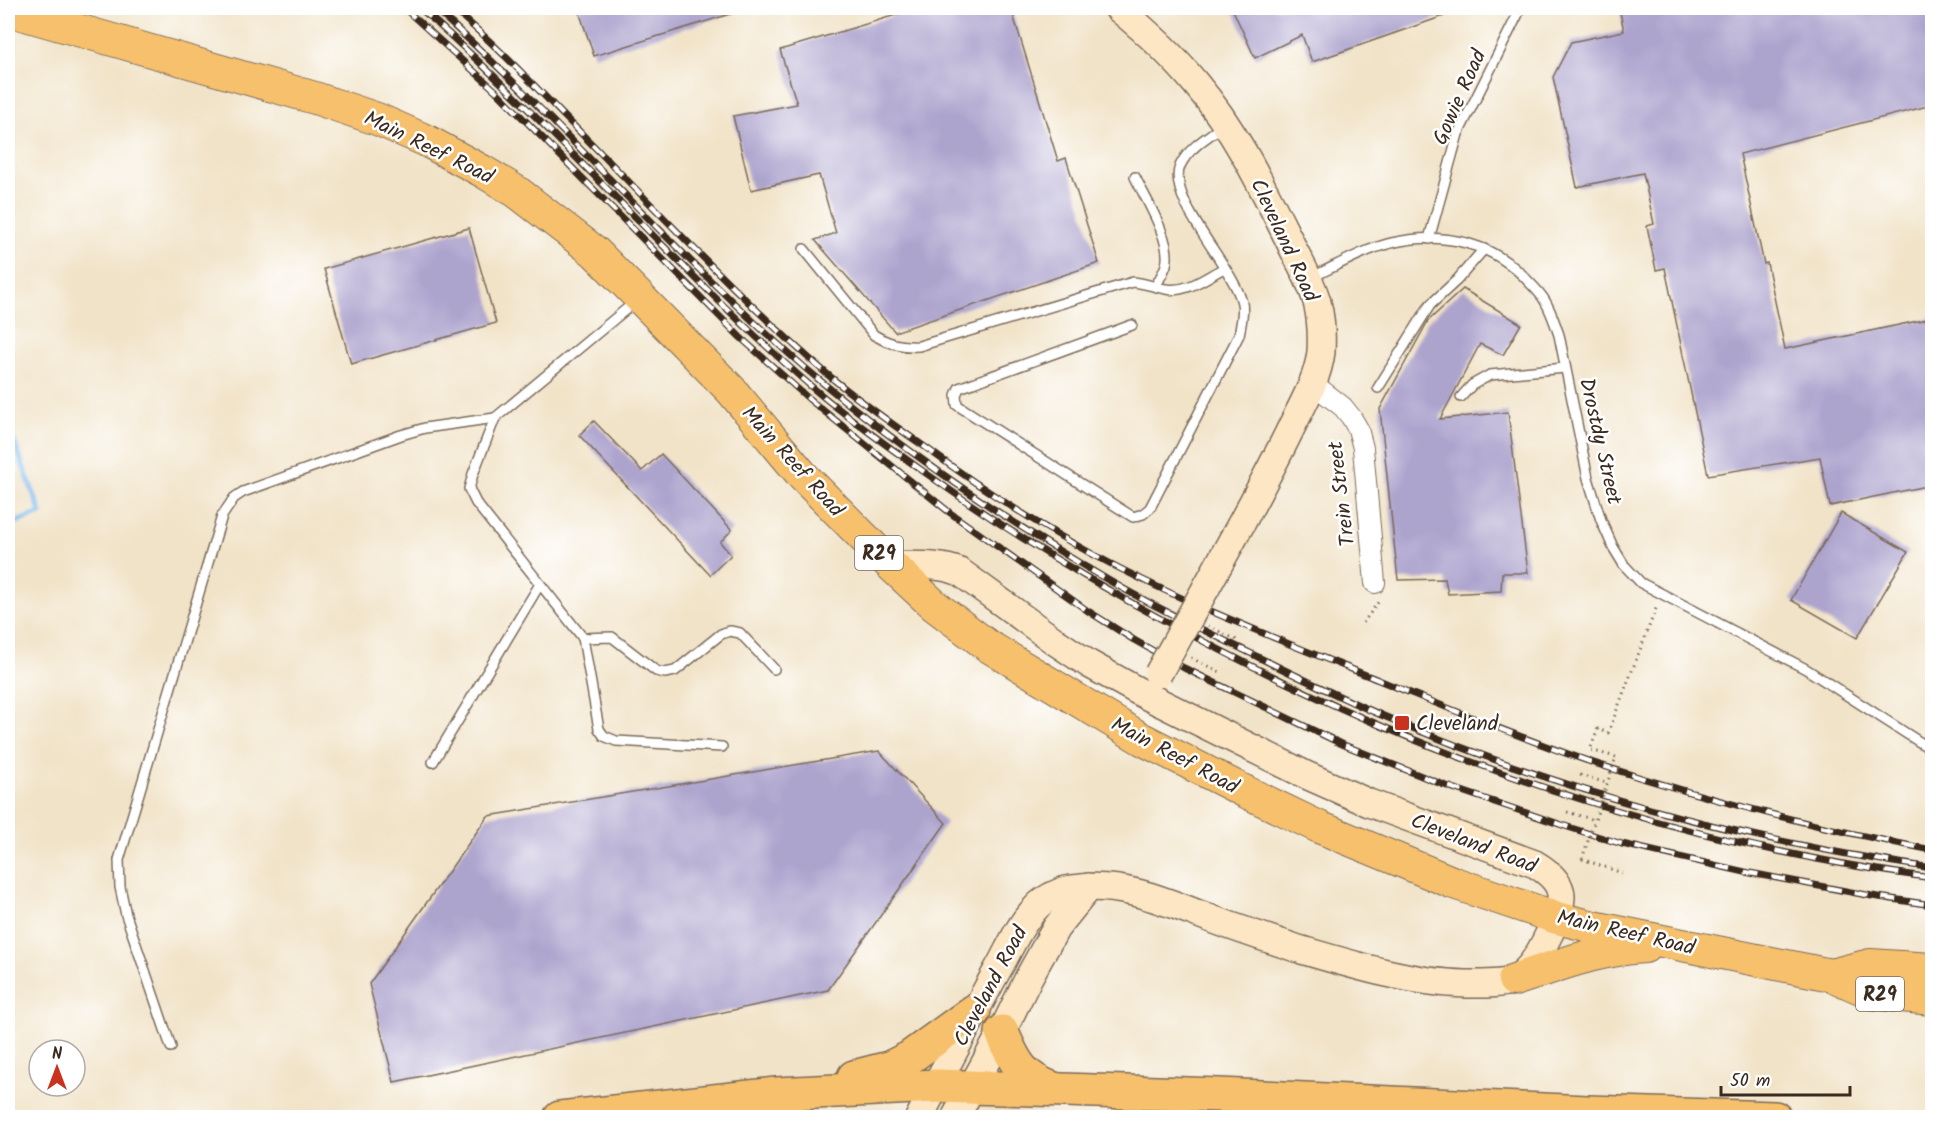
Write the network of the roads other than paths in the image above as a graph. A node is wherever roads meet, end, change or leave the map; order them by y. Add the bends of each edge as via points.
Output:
1 (1118, 8) edge
2 (1521, 8) edge
3 (8, 10) edge
4 (1225, 123) junction
5 (1135, 177) dead end
6 (1429, 239) junction
7 (804, 249) dead end
8 (1484, 249) junction
9 (1224, 268) junction
10 (1308, 279) junction
11 (1156, 286) junction
12 (640, 297) junction
13 (1132, 325) dead end
14 (1565, 368) junction
15 (1312, 382) junction
16 (1377, 388) dead end
17 (1461, 397) dead end
18 (495, 418) junction
19 (891, 566) junction
20 (1375, 583) road end
21 (540, 584) junction
22 (583, 638) junction
23 (774, 669) dead end
24 (1152, 685) junction
25 (722, 747) dead end
26 (1932, 750) edge
27 (433, 762) dead end
28 (1089, 887) junction
29 (1557, 918) junction
30 (1676, 944) junction
31 (1932, 969) edge
32 (1831, 975) junction
33 (1514, 980) junction
34 (1932, 999) edge
35 (974, 1011) junction
36 (1002, 1032) junction
37 (171, 1047) dead end
38 (936, 1086) junction
39 (972, 1086) junction
40 (1054, 1089) junction
41 (683, 1104) junction
42 (560, 1118) edge
43 (919, 1118) edge
44 (955, 1118) edge
45 (1775, 1118) edge

1 - 4 street, Cleveland Road via 1195,83
2 - 6 lane, Gowie Road via 1458,134
3 - 12 main road, Main Reef Road / R29 via 315,98 427,141 517,192 595,252
4 - 9 lane via 1193,148 1179,168 1178,177 1180,195
4 - 10 street, Cleveland Road
5 - 11 lane via 1168,252
6 - 8 lane, Drostdy Street
6 - 10 lane, Drostdy Street via 1388,244
7 - 11 lane via 874,335 903,347 919,346 1133,282
8 - 14 lane, Drostdy Street via 1515,266 1544,299
8 - 16 lane via 1430,305
9 - 11 lane via 1186,288
9 - 13 lane via 1241,302 1239,335 1150,508 1143,514 1133,517 957,405 959,388
10 - 15 street, Cleveland Road via 1316,301 1321,338
12 - 18 lane
12 - 19 main road, Main Reef Road / R29 via 731,390 803,476
14 - 17 lane via 1490,375
14 - 26 lane, Drostdy Street via 1601,520 1624,565 1641,583 1806,669
15 - 20 street, Trein Street via 1343,407 1358,429
15 - 24 street, Cleveland Road, bridge via 1284,444
18 - 21 lane via 469,489
18 - 37 lane via 401,435 243,492 222,516 119,860 126,915
19 - 24 street, Cleveland Road via 929,566 960,572 1089,664
19 - 29 main road, Main Reef Road / R29 via 988,646 1142,739 1319,827 1454,883
21 - 22 lane
21 - 27 lane
22 - 23 lane via 612,637 664,673 675,671 730,631 740,633
22 - 25 lane via 599,729 604,736 616,741
24 - 29 street, Cleveland Road via 1306,775 1369,803 1535,864 1556,879 1560,887
28 - 33 street, Cleveland Road via 1136,892 1302,950 1377,970 1454,984
28 - 35 street, Cleveland Road via 1065,890 1033,910
28 - 36 street, Cleveland Road via 1056,928
29 - 30 main road, Main Reef Road / R29
29 - 33 street, Cleveland Road via 1535,959
30 - 32 main road, Main Reef Road / R29
30 - 33 main road via 1605,951
31 - 32 main road, Main Reef Road / R29 via 1870,965
32 - 34 main road, Main Reef Road / R29 via 1872,993
35 - 38 street, Cleveland Road
35 - 41 highway via 890,1068 837,1081
36 - 39 street, Cleveland Road
36 - 40 highway via 1018,1065 1034,1080
38 - 39 highway
38 - 41 highway via 776,1094
38 - 43 street, Cleveland Road
39 - 40 highway
39 - 44 street, Cleveland Road
40 - 45 highway
41 - 42 highway

